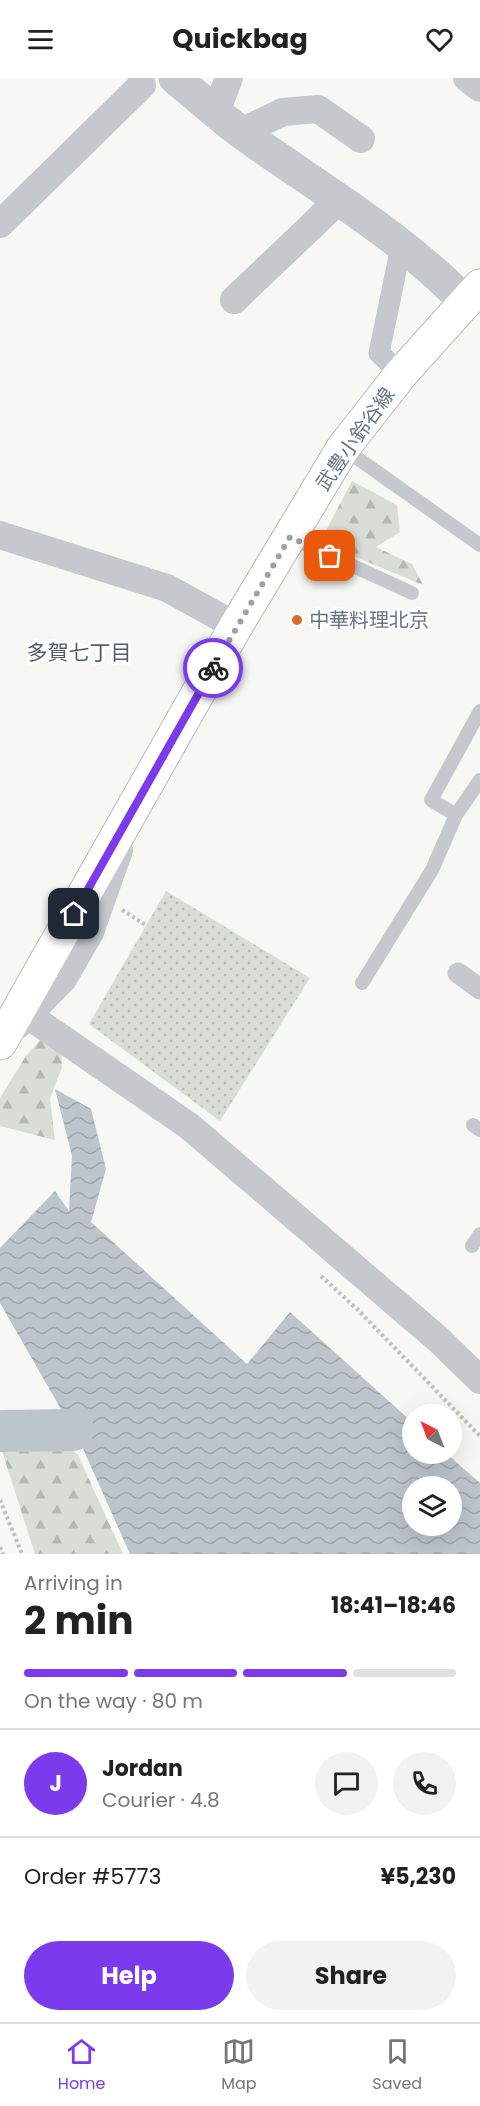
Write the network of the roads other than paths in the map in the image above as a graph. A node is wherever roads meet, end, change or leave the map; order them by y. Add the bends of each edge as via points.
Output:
1 (229, 78) edge
2 (467, 78) edge
3 (175, 79) edge
4 (133, 82) edge
5 (480, 88) edge
6 (216, 112) junction
7 (241, 132) junction
8 (361, 139) dead end
9 (340, 199) junction
10 (0, 224) edge
11 (401, 247) junction
12 (472, 294) edge
13 (234, 300) dead end
14 (401, 374) junction
15 (343, 448) junction
16 (0, 535) edge
17 (290, 537) junction
18 (480, 545) edge
19 (412, 593) dead end
20 (236, 626) junction
21 (480, 711) edge
22 (480, 780) edge
23 (456, 815) junction
24 (458, 972) dead end
25 (362, 983) dead end
26 (480, 989) edge
27 (24, 1012) junction
28 (0, 1042) edge
29 (480, 1234) edge
30 (472, 1246) dead end
31 (480, 1380) edge

1 - 6 street
2 - 5 street
3 - 4 street
3 - 6 street
4 - 10 street
6 - 7 street
7 - 8 street via 283,112 318,109
7 - 9 street
9 - 11 street
9 - 13 street
11 - 12 street via 446,282
11 - 14 street via 379,353
12 - 14 main road, 武豊小鈴谷線
14 - 15 main road, 武豊小鈴谷線
15 - 17 main road, 武豊小鈴谷線
15 - 18 lane
16 - 20 street via 166,588
17 - 19 lane
17 - 20 main road, 武豊小鈴谷線
20 - 27 main road, 武豊小鈴谷線
21 - 23 lane via 431,800
22 - 23 lane
23 - 25 lane via 432,870
24 - 26 street
27 - 28 main road, 武豊小鈴谷線
27 - 31 street via 189,1125 439,1340
29 - 30 lane

